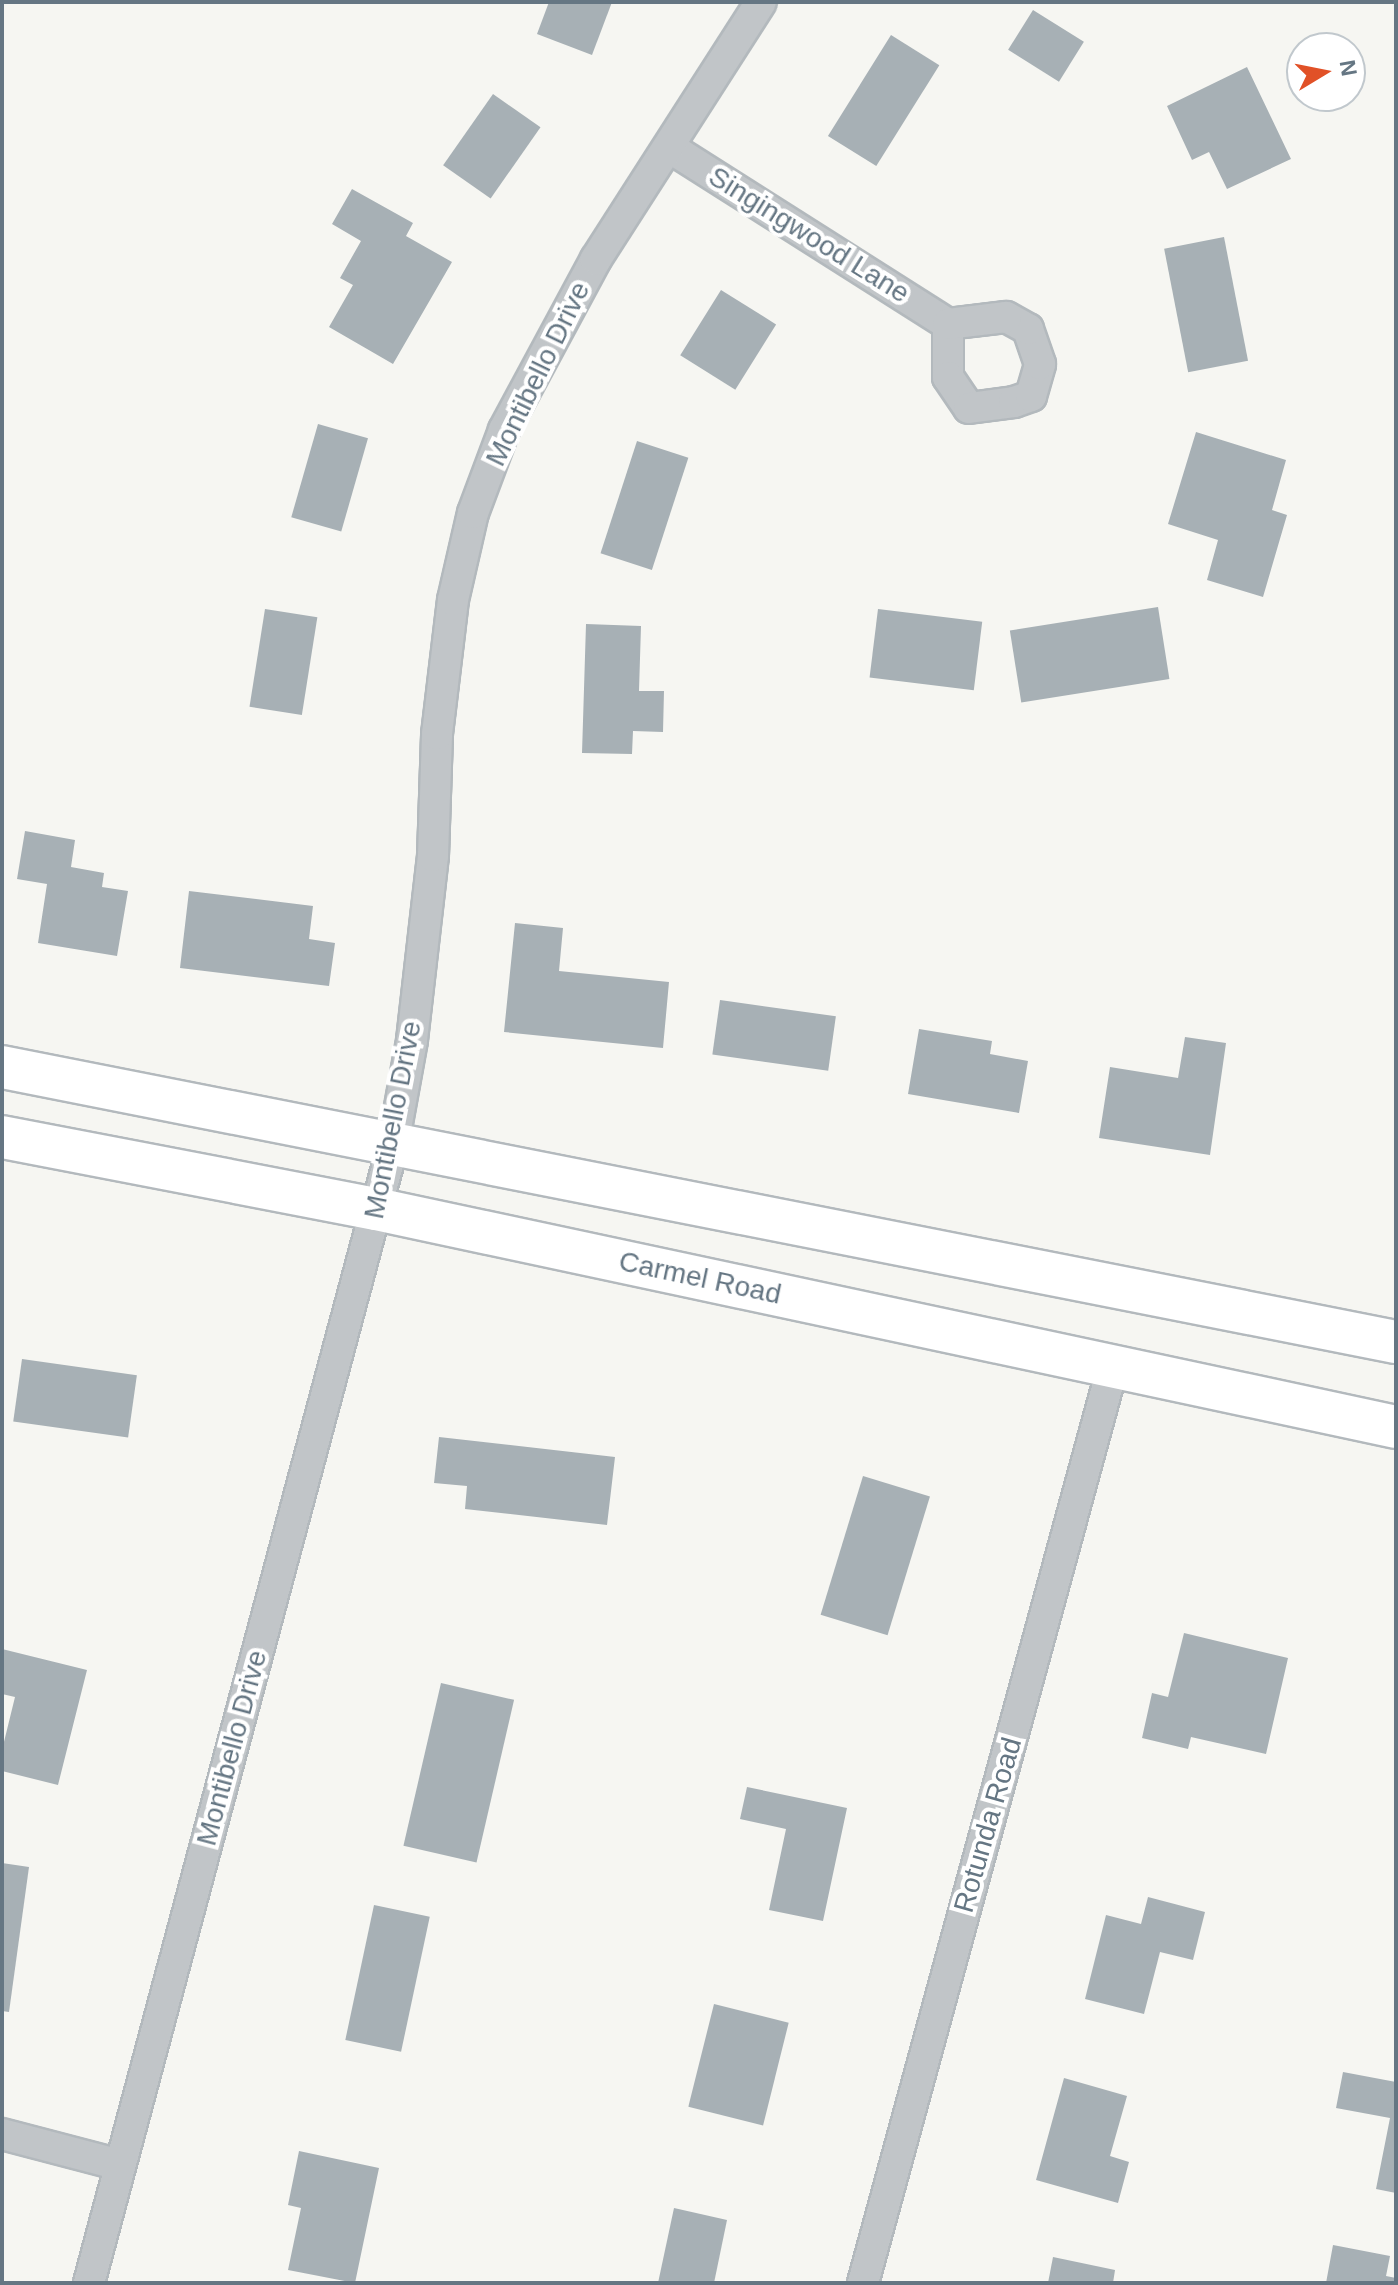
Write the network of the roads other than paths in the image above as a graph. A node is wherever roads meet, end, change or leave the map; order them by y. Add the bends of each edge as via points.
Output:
1 (761, 2) edge
2 (669, 147) junction
3 (948, 324) dead end
4 (2, 1067) edge
5 (2, 1137) edge
6 (393, 1145) junction
7 (376, 1209) junction
8 (1396, 1342) edge
9 (1113, 1366) junction
10 (1396, 1427) edge
11 (2, 2134) edge
12 (120, 2165) junction
13 (89, 2283) edge
14 (863, 2283) edge

1 - 2 street, Montibello Drive
2 - 3 street, Singingwood Lane
2 - 6 street, Montibello Drive via 596,259 524,390 473,513 453,600 437,734 433,856 412,1040
4 - 6 main road
5 - 7 main road, Carmel Road
6 - 7 street, Montibello Drive
6 - 8 main road
7 - 9 main road, Carmel Road
7 - 12 street, Montibello Drive
9 - 10 main road, Carmel Road
9 - 14 street, Rotunda Road
11 - 12 street
12 - 13 street, Montibello Drive

